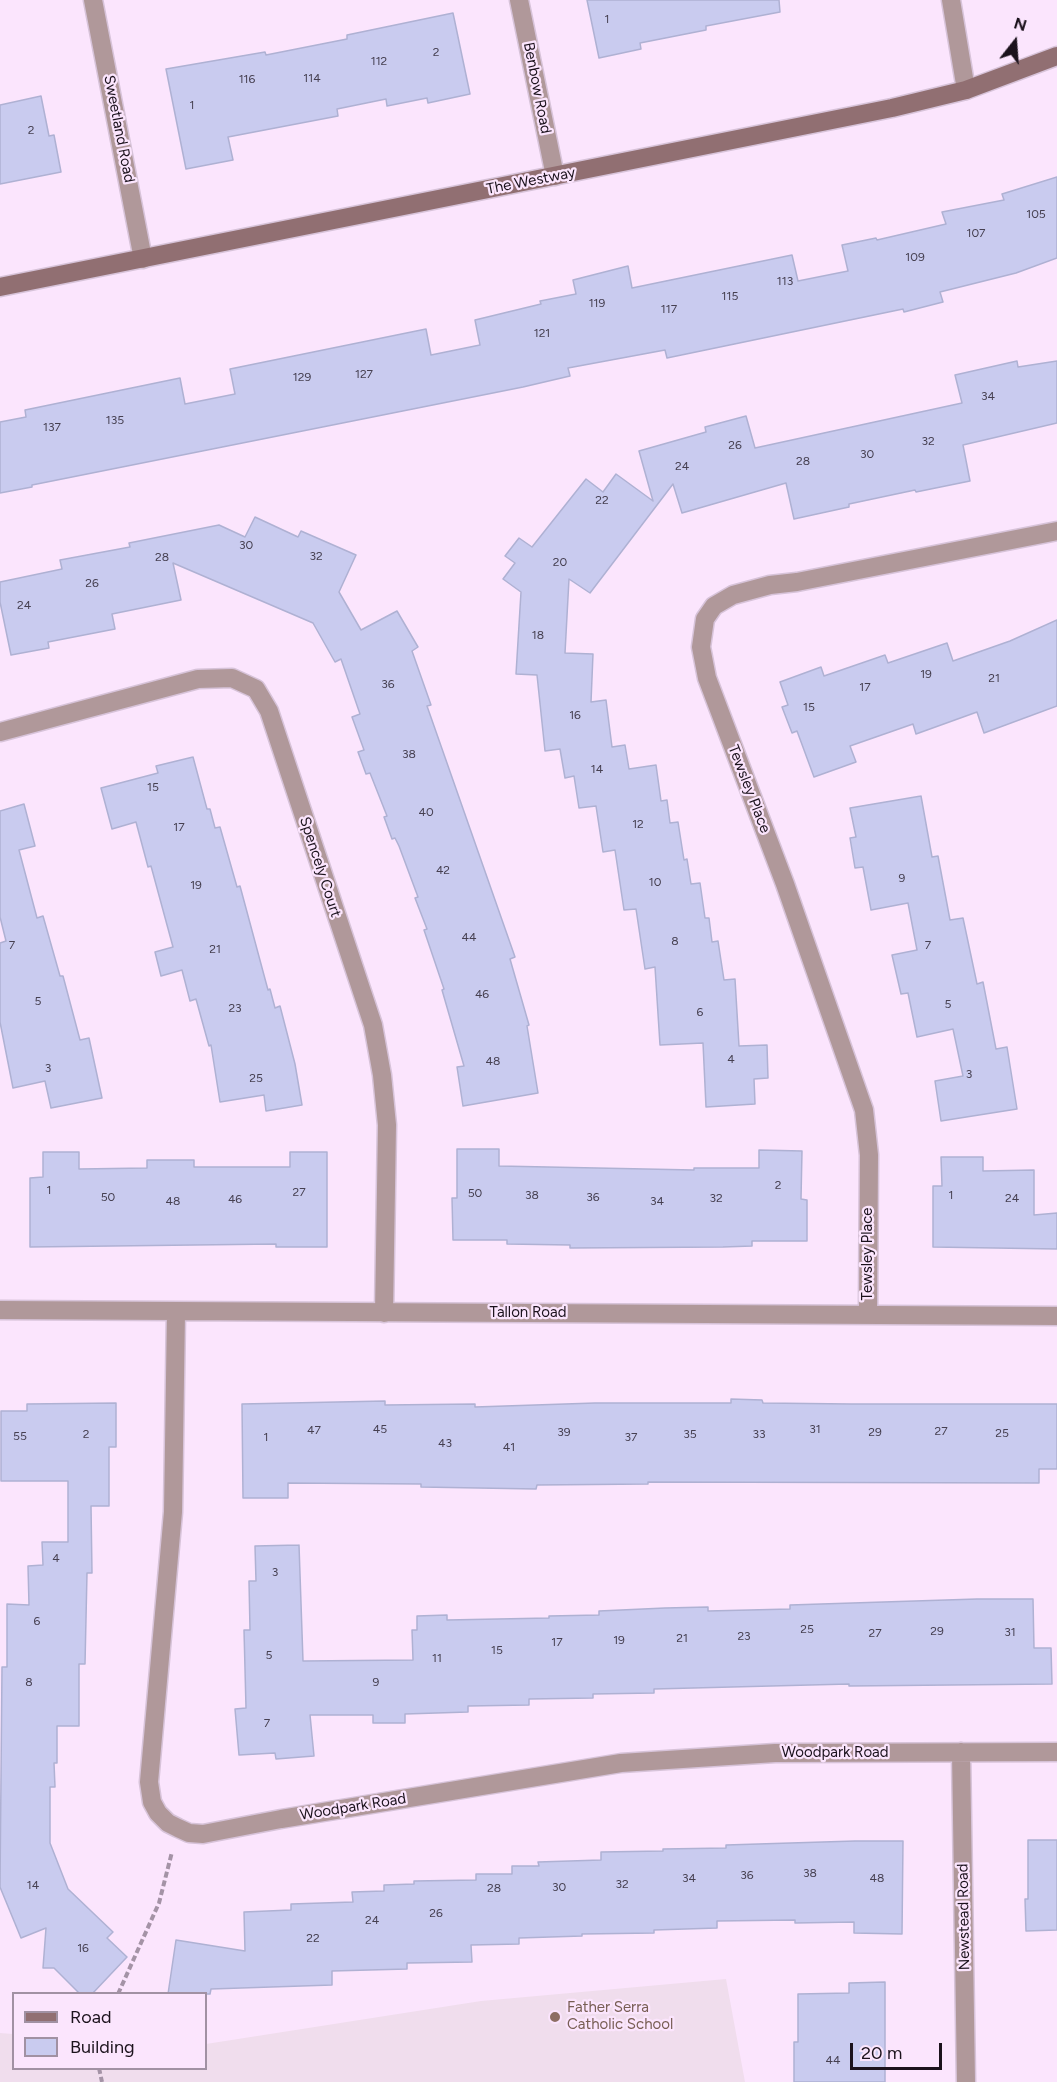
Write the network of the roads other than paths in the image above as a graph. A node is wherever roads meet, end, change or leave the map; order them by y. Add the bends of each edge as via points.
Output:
1 (93, 0) edge
2 (519, 0) edge
3 (951, 0) edge
4 (1057, 56) edge
5 (966, 90) junction
6 (555, 176) junction
7 (143, 259) junction
8 (0, 287) edge
9 (1057, 531) edge
10 (0, 732) edge
11 (0, 1310) edge
12 (176, 1312) junction
13 (384, 1313) junction
14 (868, 1315) junction
15 (1057, 1316) edge
16 (961, 1752) junction
17 (1057, 1752) edge
18 (966, 2082) edge

1 - 7 street, Sweetland Road
2 - 6 street, Benbow Road
3 - 5 street
4 - 5 main road, The Westway
5 - 6 main road, The Westway
6 - 7 main road, The Westway
7 - 8 main road, The Westway
9 - 14 street, Tewsley Place via 770,585 733,595 714,606 705,619 701,646 707,678 864,1110 869,1155
10 - 13 street, Spencely Court via 198,679 232,678 256,689 269,711 373,1025 387,1125
11 - 12 street, Tallon Road
12 - 13 street, Tallon Road
12 - 16 street, Woodpark Road via 173,1512 149,1782 152,1802 168,1823 189,1833 203,1834 621,1763 775,1753
13 - 14 street, Tallon Road
14 - 15 street, Tallon Road
16 - 17 street, Woodpark Road
16 - 18 street, Newstead Road

